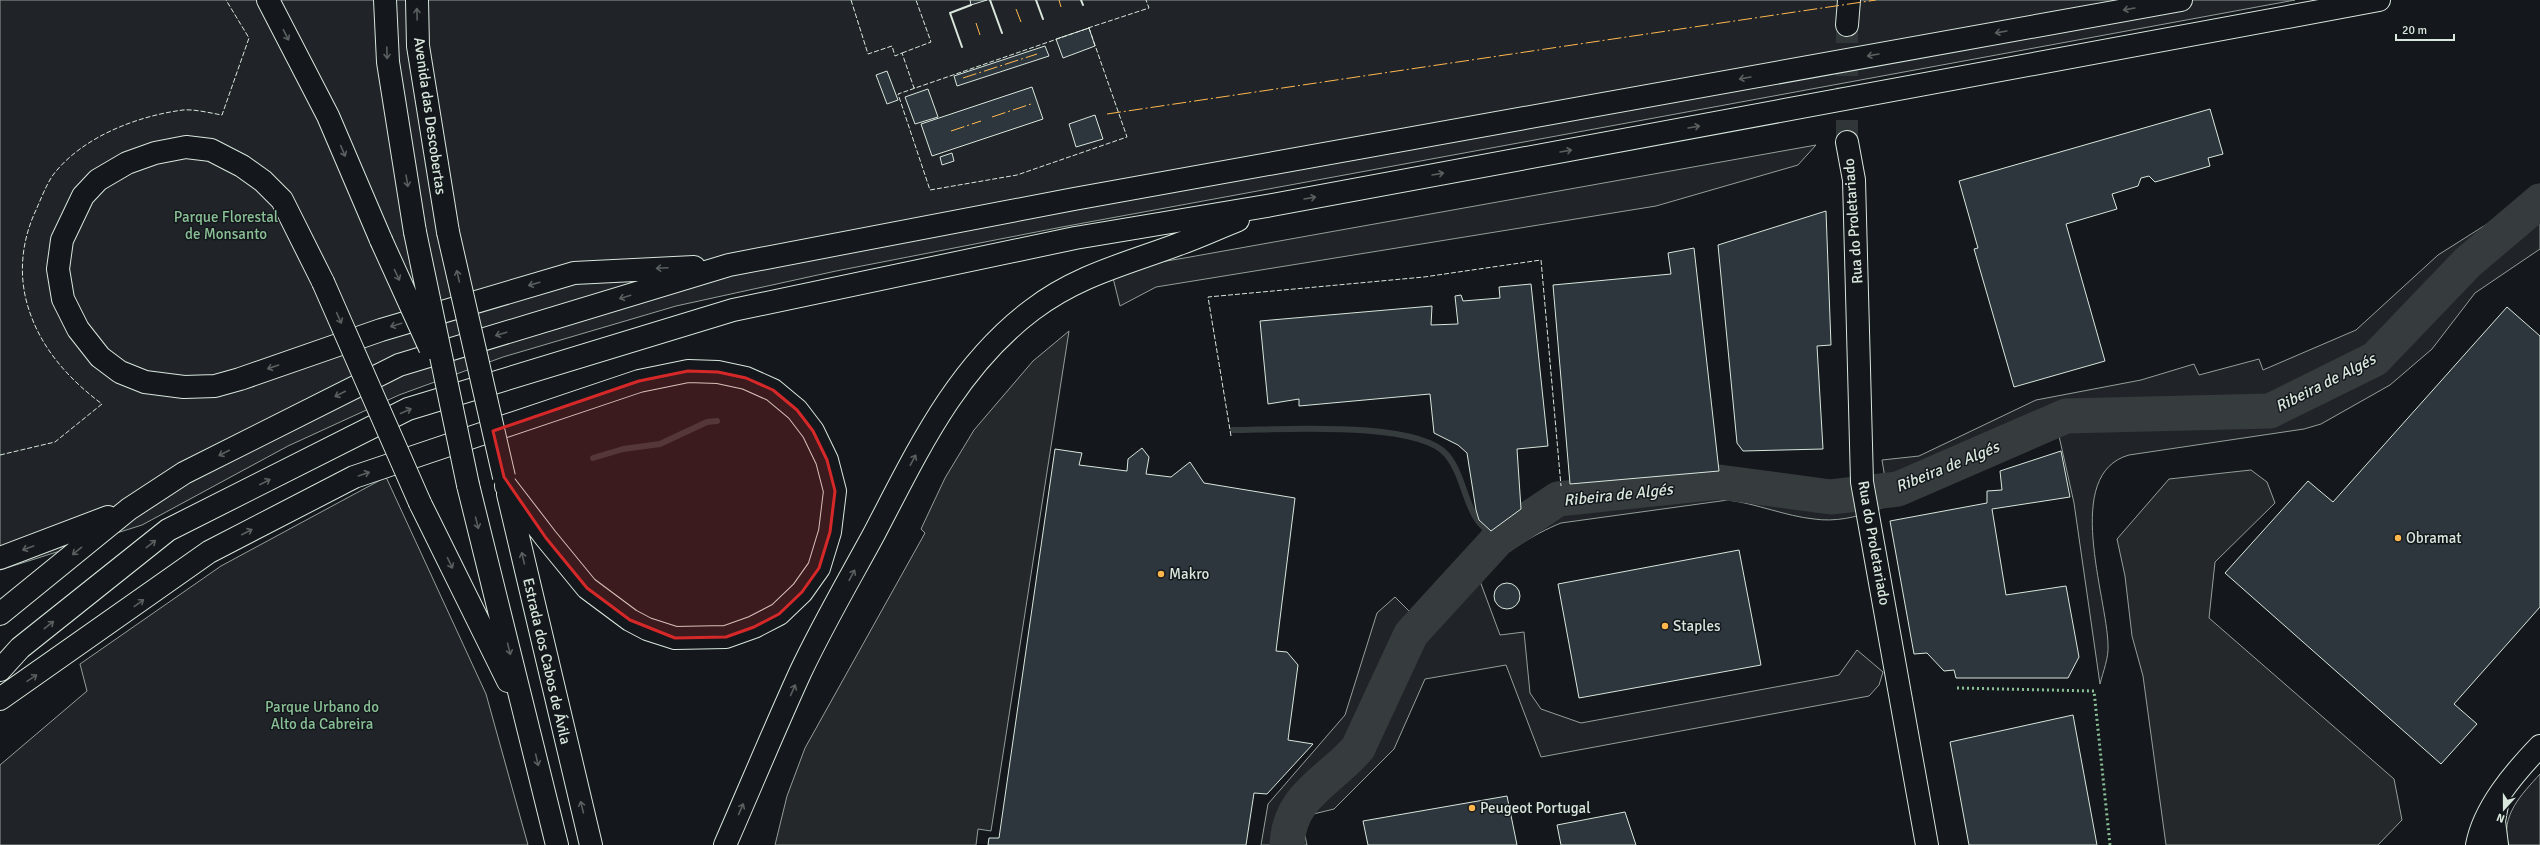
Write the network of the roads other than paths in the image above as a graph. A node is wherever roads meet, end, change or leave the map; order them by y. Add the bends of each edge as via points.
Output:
1 (268, 0) edge
2 (385, 0) edge
3 (416, 0) edge
4 (1849, 0) edge
5 (2181, 0) edge
6 (2379, 0) edge
7 (1847, 25) tunnel mouth
8 (1847, 142) tunnel mouth
9 (1272, 205) junction
10 (729, 265) junction
11 (447, 385) junction
12 (505, 482) junction
13 (129, 509) junction
14 (0, 558) edge
15 (0, 614) edge
16 (0, 670) edge
17 (0, 700) edge
18 (528, 722) junction
19 (2540, 746) edge
20 (2500, 795) junction
21 (558, 845) edge
22 (591, 845) edge
23 (725, 845) edge
24 (1927, 845) edge
25 (2477, 845) edge
26 (2497, 845) edge

1 -> 11 main road, bridge via 328,116
2 -> 11 main road, bridge via 388,62 415,232
12 -> 3 main road, Avenida das Descobertas, bridge via 448,232 418,46
4 - 7 main road
5 -> 10 main road via 1098,195
9 -> 6 main road
8 - 24 main road, Rua do Proletariado via 1854,180 1862,482
16 -> 9 main road via 20,648 168,530 408,409 733,310 1075,238
23 -> 9 main road via 801,672 915,456 949,398 980,358 1033,309 1075,282 1179,244
10 -> 13 main road via 399,365 184,473
10 -> 18 main road, bridge via 574,273 381,330 240,379 215,386 184,387 145,382 120,372 100,357 78,329 63,299 58,269 62,240 83,196 98,180 127,163 155,153 186,147 211,150 242,166 282,200 323,282 420,503
11 -> 18 main road, bridge via 468,485
17 -> 12 main road via 209,552 354,477 639,382 688,371 718,372 746,378 773,390 797,410 813,431 827,460 835,491 830,532 818,568 802,592 779,614 726,637 675,638 647,629 630,620 587,588
22 -> 12 main road, Estrada dos Cabos de Ávila
13 -> 14 main road
13 -> 15 main road
18 -> 21 main road
19 - 20 main road
20 - 25 main road via 2484,822
20 - 26 main road via 2494,821

